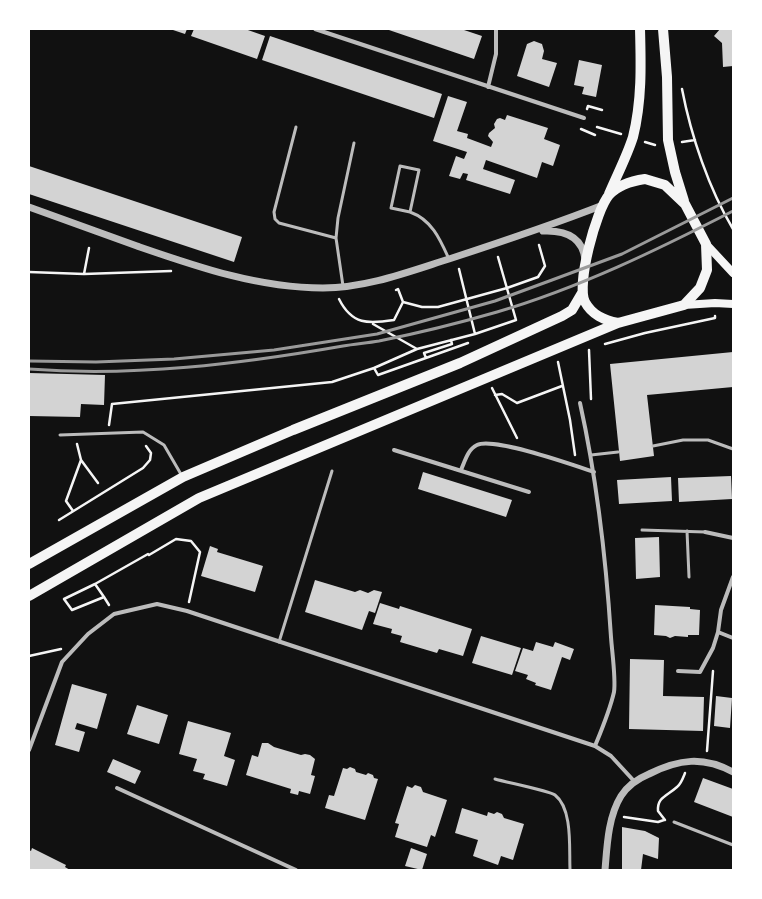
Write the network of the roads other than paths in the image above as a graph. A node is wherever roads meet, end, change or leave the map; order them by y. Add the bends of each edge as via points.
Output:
1 (315, 29) edge
2 (496, 29) edge
3 (640, 29) edge
4 (664, 29) edge
5 (488, 87) junction
6 (584, 118) dead end
7 (296, 127) dead end
8 (354, 144) dead end
9 (608, 196) junction
10 (685, 204) junction
11 (603, 205) junction
12 (29, 207) edge
13 (410, 212) junction
14 (535, 232) junction
15 (336, 238) junction
16 (706, 244) junction
17 (449, 259) junction
18 (586, 264) junction
19 (733, 273) edge
20 (343, 286) junction
21 (582, 293) junction
22 (733, 304) edge
23 (684, 305) junction
24 (618, 323) junction
25 (580, 403) dead end
26 (60, 435) dead end
27 (653, 446) dead end
28 (733, 449) edge
29 (394, 450) dead end
30 (618, 452) dead end
31 (592, 456) junction
32 (461, 470) junction
33 (332, 471) dead end
34 (594, 472) junction
35 (183, 478) junction
36 (528, 492) dead end
37 (642, 530) dead end
38 (687, 532) junction
39 (705, 532) joint
40 (733, 538) edge
41 (29, 564) edge
42 (690, 577) dead end
43 (733, 577) edge
44 (29, 596) edge
45 (718, 632) junction
46 (733, 638) edge
47 (279, 642) junction
48 (678, 671) dead end
49 (595, 746) junction
50 (29, 750) edge
51 (733, 772) edge
52 (495, 779) dead end
53 (634, 781) junction
54 (117, 788) dead end
55 (674, 822) road end
56 (733, 845) edge
57 (570, 869) dead end
58 (296, 870) edge
59 (606, 870) edge

1 - 5 street
2 - 5 street via 496,54
3 - 9 main road via 642,78 636,118 632,138
4 - 10 main road via 669,145
5 - 6 street
7 - 15 lane via 274,212 275,219 279,223
8 - 15 lane
9 - 10 main road via 628,183 652,180 672,190
9 - 11 main road
10 - 16 main road
11 - 14 street
11 - 18 main road via 591,239
12 - 20 street via 190,265 235,278 286,286
13 - 13 lane via 418,170 400,166 391,208
13 - 17 lane via 430,224
14 - 17 street
14 - 18 street via 554,230 570,234 580,244
15 - 20 lane
16 - 19 main road
16 - 23 main road via 707,266 704,280 693,297
17 - 20 street via 390,278
18 - 21 main road
21 - 24 main road via 595,314
21 - 35 main road via 572,310 562,316 460,363
22 - 23 main road
23 - 24 main road
24 - 44 main road via 199,498
25 - 31 street
26 - 35 lane via 143,432 164,445
27 - 28 lane via 683,440 708,440
29 - 32 street
30 - 31 lane
31 - 34 street
32 - 34 street via 470,449 483,443 493,443
32 - 36 street
33 - 47 lane
34 - 49 street via 610,622 614,690
35 - 41 main road
37 - 38 lane
38 - 39 lane
38 - 42 lane
39 - 40 street
43 - 45 street via 721,610
45 - 46 street
45 - 48 street via 713,648 700,672
47 - 49 street
47 - 50 street via 187,611 157,604 114,614 88,634 62,662
49 - 53 street via 611,756
51 - 53 street via 706,762 685,761 661,768
52 - 57 lane via 555,794 564,806 568,823
53 - 59 street via 621,796 613,815
54 - 58 street
55 - 56 lane

